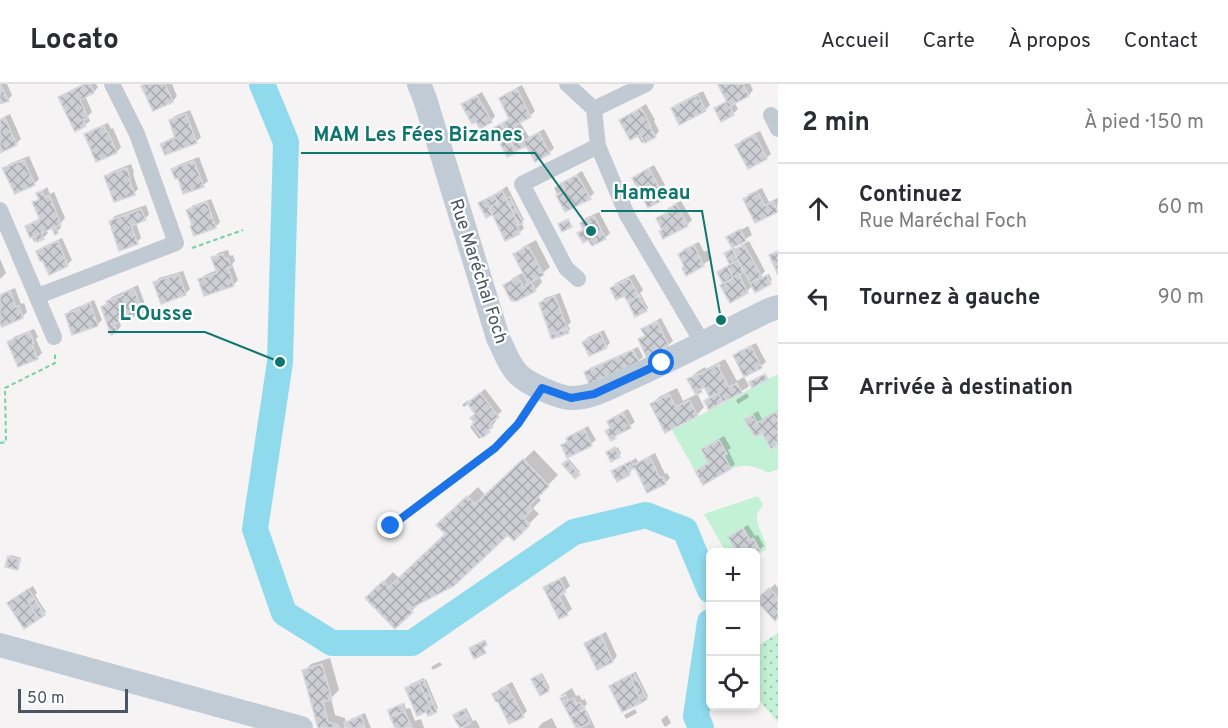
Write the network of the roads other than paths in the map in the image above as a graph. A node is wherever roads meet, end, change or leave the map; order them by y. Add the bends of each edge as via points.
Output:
1 (112, 84) edge
2 (567, 84) edge
3 (646, 84) edge
4 (422, 92) edge
5 (594, 109) junction
6 (598, 146) junction
7 (0, 210) edge
8 (578, 279) dead end
9 (38, 296) junction
10 (778, 308) edge
11 (54, 337) road end
12 (702, 342) junction
13 (542, 388) junction
14 (391, 526) dead end
15 (0, 645) edge
16 (261, 723) edge
17 (301, 728) edge

1 - 9 street via 137,134 176,243
2 - 5 street
3 - 5 street
4 - 13 street, Rue Maréchal Foch via 498,338 518,374
5 - 6 street
6 - 8 street via 522,184 566,268
6 - 12 street via 627,215
7 - 9 street
9 - 11 street
10 - 12 street, Rue Maréchal Foch
12 - 13 street, Rue Maréchal Foch via 594,394 571,398
13 - 14 lane via 518,424 495,448
15 - 16 street
16 - 17 street

